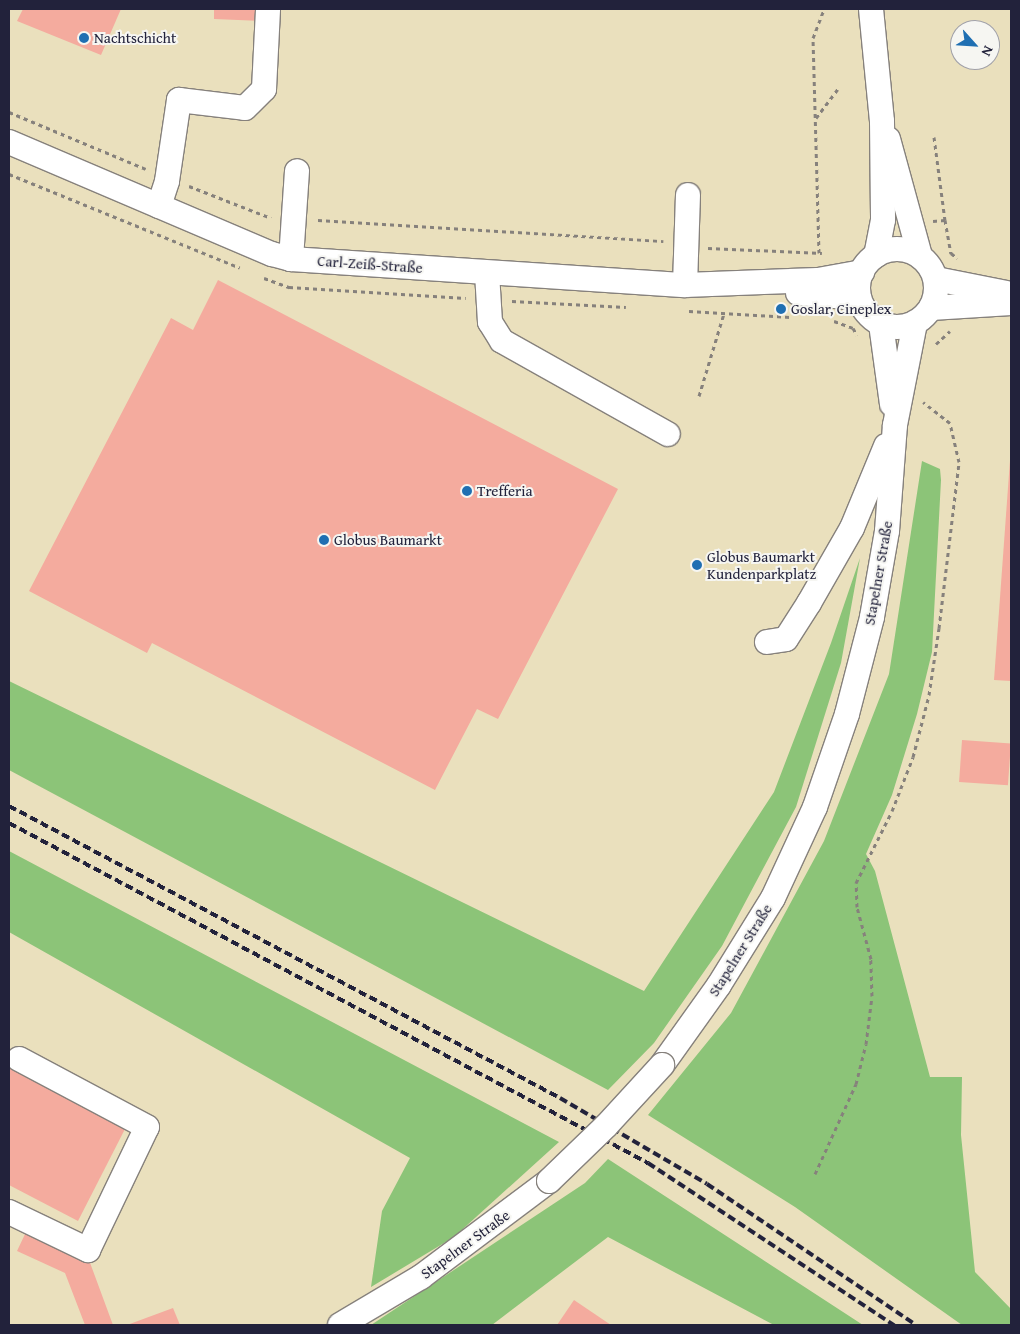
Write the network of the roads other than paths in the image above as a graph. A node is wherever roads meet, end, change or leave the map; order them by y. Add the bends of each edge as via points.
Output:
1 (268, 9) edge
2 (871, 9) edge
3 (882, 121) junction
4 (9, 142) edge
5 (297, 171) dead end
6 (688, 195) dead end
7 (159, 206) junction
8 (920, 256) junction
9 (291, 259) junction
10 (869, 263) junction
11 (487, 272) junction
12 (936, 279) junction
13 (755, 284) junction
14 (685, 285) junction
15 (1011, 294) edge
16 (859, 298) junction
17 (1011, 303) edge
18 (923, 315) junction
19 (882, 324) junction
20 (894, 425) junction
21 (668, 434) dead end
22 (767, 642) dead end
23 (19, 1059) dead end
24 (9, 1212) edge
25 (340, 1325) edge

1 - 7 street via 264,89 245,108 179,100 168,178
2 - 3 street
3 - 8 street
3 - 10 street via 883,220
4 - 7 street, Carl-Zeiß-Straße
5 - 9 street
6 - 14 street
7 - 9 street, Carl-Zeiß-Straße
8 - 10 street via 898,249
8 - 12 street
9 - 11 street, Carl-Zeiß-Straße
10 - 13 street, Carl-Zeiß-Straße via 818,280
10 - 16 street
11 - 14 street, Carl-Zeiß-Straße
11 - 21 street via 490,322 502,341
12 - 15 street
12 - 18 street, Stapelner Straße
13 - 14 street, Carl-Zeiß-Straße
13 - 16 street, Carl-Zeiß-Straße via 789,292
16 - 19 street via 864,309
17 - 18 street
18 - 19 street via 899,327
18 - 20 street, Stapelner Straße via 910,400
19 - 20 street, Stapelner Straße
20 - 22 street via 852,528 809,604 786,639
20 - 25 street, Stapelner Straße, bridge via 887,531 872,617 847,714 815,808 773,898 719,985 662,1065 606,1126 549,1181 421,1276
23 - 24 street via 147,1127 88,1250

